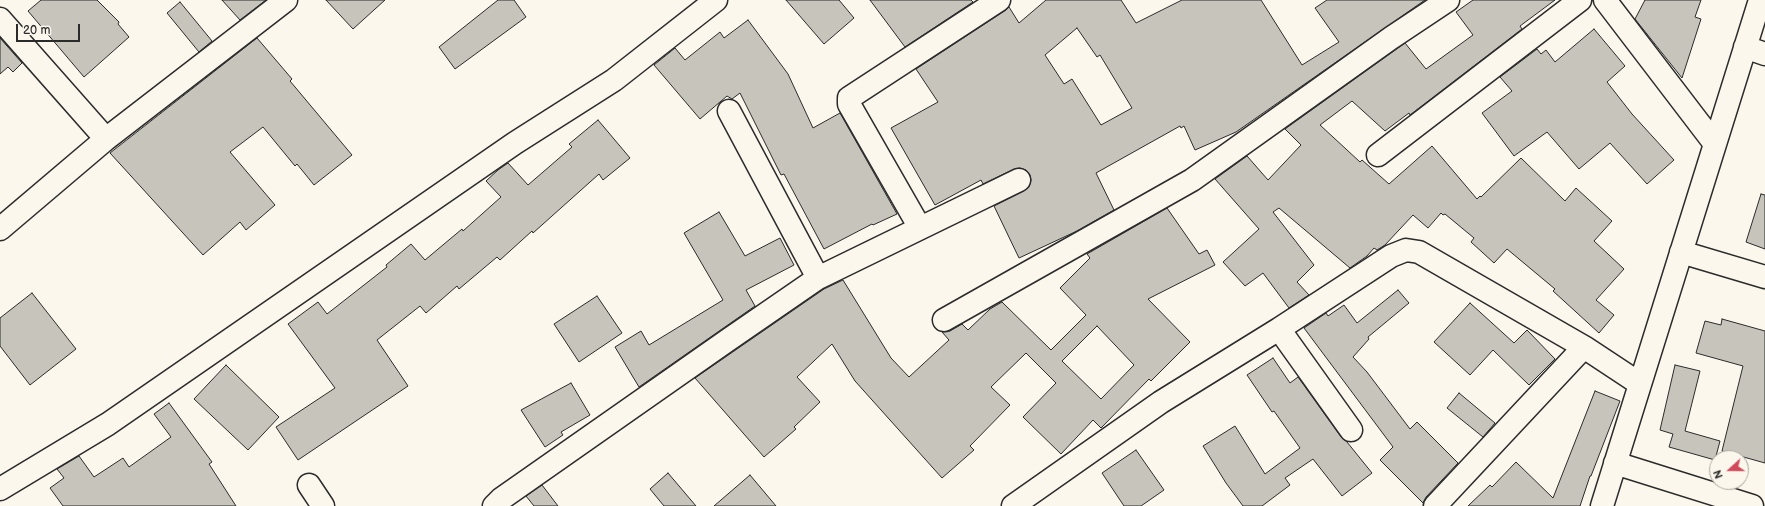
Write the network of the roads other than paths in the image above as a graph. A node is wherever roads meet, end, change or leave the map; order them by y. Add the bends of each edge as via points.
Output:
1 (286, 0) edge
2 (716, 0) edge
3 (999, 0) edge
4 (1448, 0) edge
5 (1580, 0) edge
6 (1605, 0) edge
7 (1760, 0) edge
8 (0, 18) edge
9 (1755, 51) edge
10 (729, 111) dead end
11 (106, 139) junction
12 (1715, 144) junction
13 (1378, 155) dead end
14 (1019, 180) dead end
15 (920, 228) junction
16 (0, 229) edge
17 (1681, 252) junction
18 (1765, 277) edge
19 (818, 278) junction
20 (944, 320) dead end
21 (1279, 329) junction
22 (1584, 347) junction
23 (1640, 384) junction
24 (1351, 430) dead end
25 (1615, 463) junction
26 (309, 485) dead end
27 (0, 489) edge
28 (323, 506) edge
29 (494, 506) edge
30 (1013, 506) edge
31 (1435, 506) edge
32 (1602, 506) edge
33 (1752, 506) edge

1 - 11 street
2 - 27 street via 614,80 515,143 108,424
3 - 15 street via 849,98 849,104
4 - 20 street via 1192,180
5 - 13 street
6 - 12 street
7 - 9 street
8 - 11 street
9 - 12 street
10 - 19 street
11 - 16 street
12 - 17 street
14 - 15 street
15 - 19 street
17 - 18 street
17 - 23 street
19 - 29 street
21 - 22 street via 1391,256 1406,250 1419,252
21 - 24 street
21 - 30 street via 1161,402
22 - 23 street
22 - 31 street
23 - 25 street
25 - 32 street
25 - 33 street
26 - 28 street

